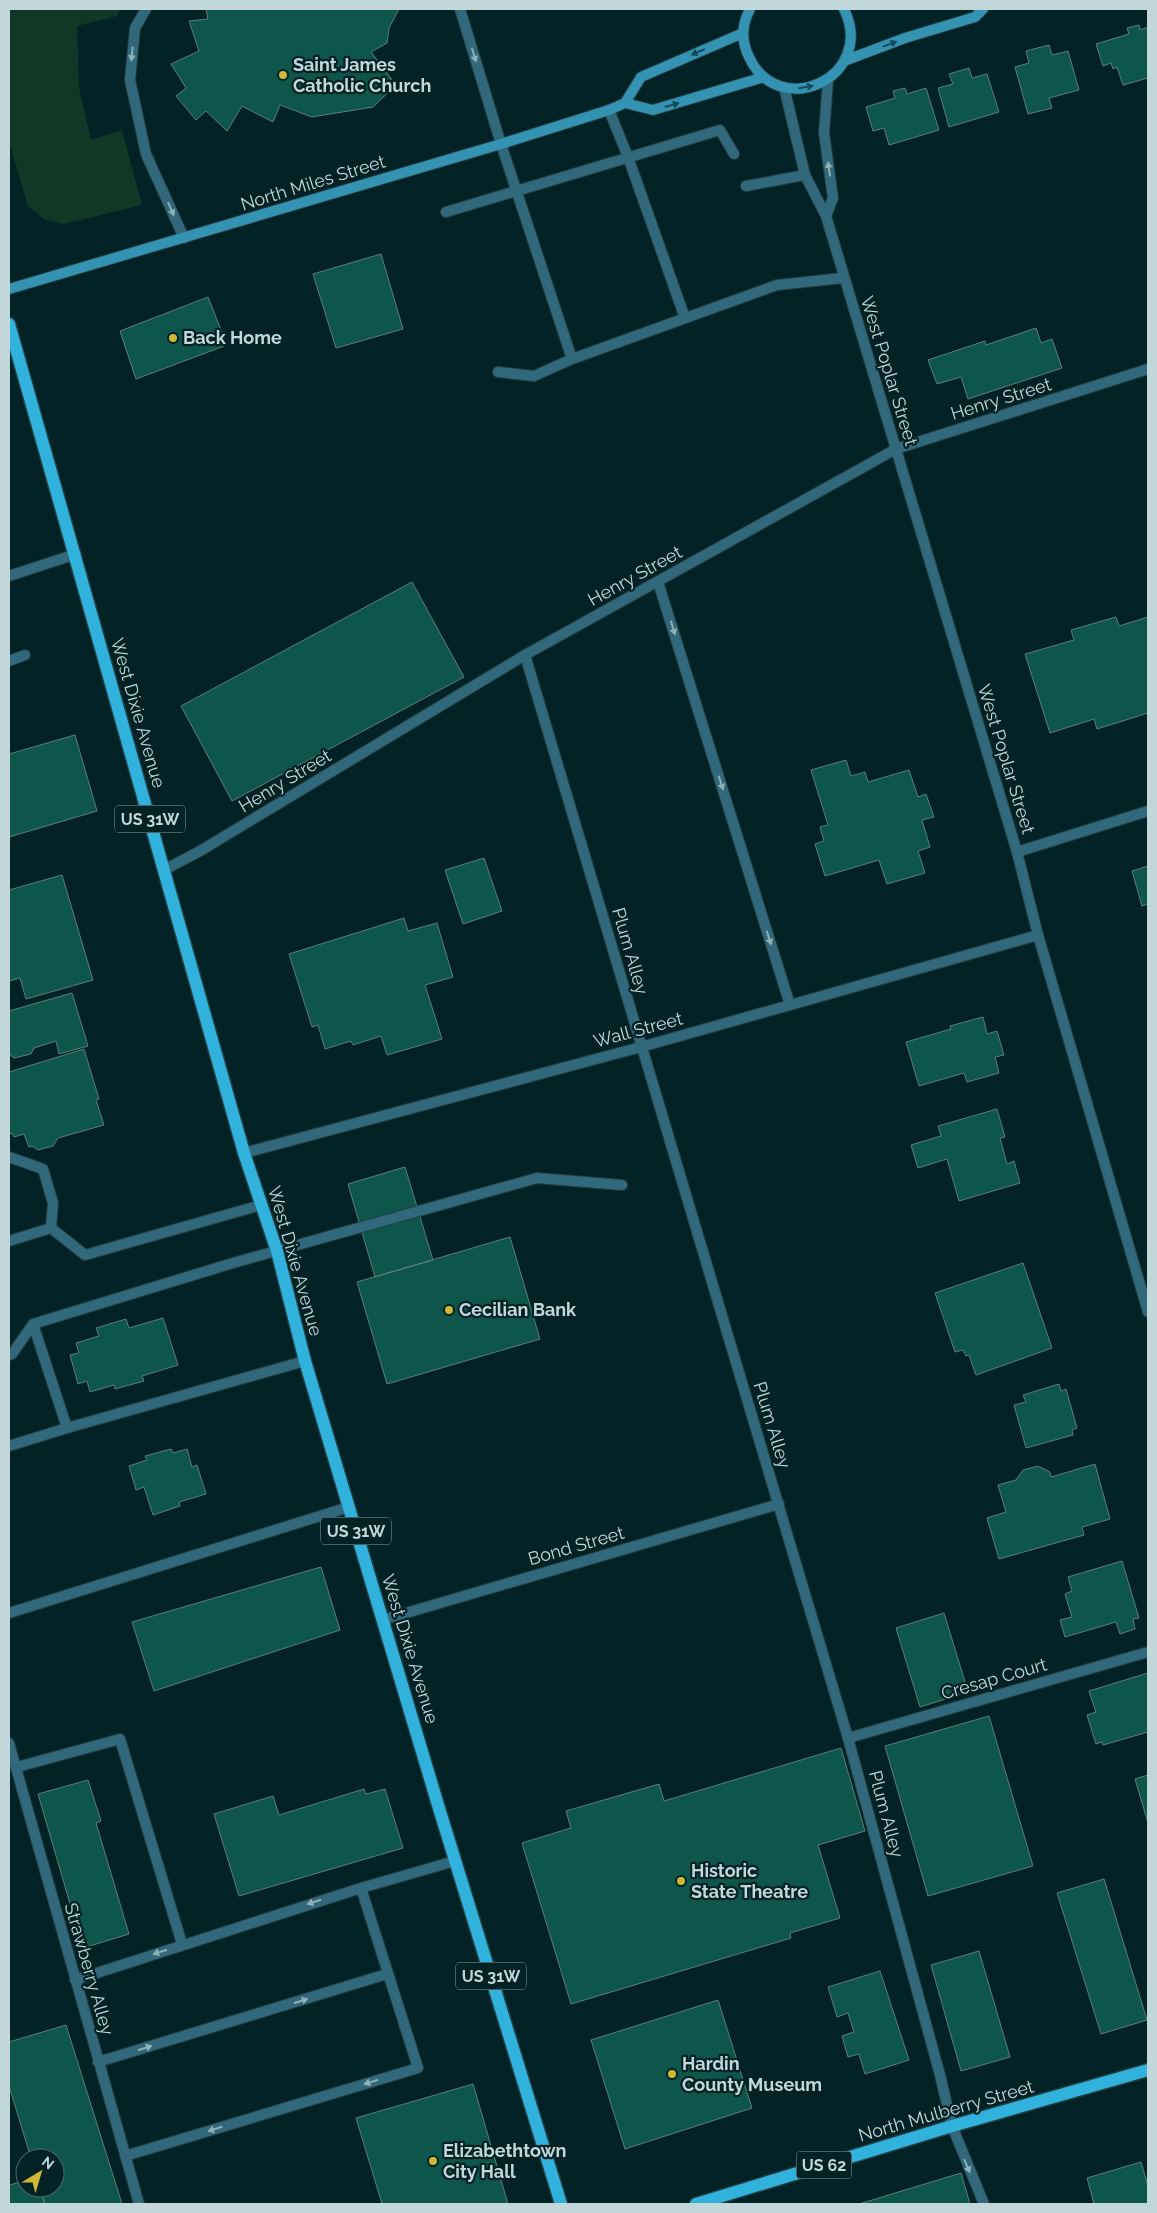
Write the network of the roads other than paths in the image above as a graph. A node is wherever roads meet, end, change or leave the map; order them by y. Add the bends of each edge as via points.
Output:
1 (146, 9) edge
2 (460, 9) edge
3 (750, 9) edge
4 (844, 9) edge
5 (983, 9) edge
6 (743, 33) junction
7 (844, 61) junction
8 (764, 78) junction
9 (828, 80) junction
10 (784, 87) junction
11 (625, 103) junction
12 (609, 110) junction
13 (501, 144) junction
14 (734, 154) dead end
15 (628, 157) junction
16 (805, 175) junction
17 (746, 186) dead end
18 (516, 191) junction
19 (446, 212) dead end
20 (826, 216) junction
21 (184, 238) junction
22 (844, 278) junction
23 (9, 289) edge
24 (685, 318) junction
25 (9, 324) edge
26 (572, 359) junction
27 (1148, 370) edge
28 (498, 372) dead end
29 (896, 449) junction
30 (76, 554) junction
31 (9, 576) edge
32 (658, 582) junction
33 (25, 655) dead end
34 (525, 655) junction
35 (9, 661) edge
36 (1148, 811) edge
37 (1017, 852) junction
38 (164, 870) junction
39 (1038, 935) junction
40 (790, 1005) junction
41 (641, 1047) junction
42 (244, 1153) junction
43 (9, 1157) edge
44 (622, 1185) dead end
45 (261, 1205) junction
46 (51, 1228) junction
47 (9, 1241) edge
48 (277, 1251) junction
49 (1148, 1312) edge
50 (33, 1324) junction
51 (9, 1355) edge
52 (305, 1361) junction
53 (67, 1428) junction
54 (9, 1446) edge
55 (779, 1504) junction
56 (349, 1508) junction
57 (9, 1613) edge
58 (382, 1620) junction
59 (1148, 1652) edge
60 (848, 1738) junction
61 (9, 1743) edge
62 (17, 1767) junction
63 (455, 1862) junction
64 (361, 1888) junction
65 (182, 1944) junction
66 (387, 1974) junction
67 (75, 1980) junction
68 (98, 2062) junction
69 (1148, 2070) edge
70 (952, 2126) junction
71 (125, 2156) junction
72 (139, 2204) edge
73 (561, 2204) edge
74 (696, 2204) edge
75 (984, 2204) edge

1 -> 21 street via 135,28 130,80 146,154
2 -> 13 street
3 - 6 main road
4 - 7 main road via 852,37
7 -> 5 main road via 975,17
6 - 8 main road via 745,50 752,65
6 -> 11 main road via 641,77
7 - 9 main road
8 - 10 main road
11 -> 8 main road via 652,110
10 -> 9 main road via 812,87
20 -> 9 street via 833,198 824,133
10 - 16 street, West Poplar Street
11 - 12 main road, North Miles Street
12 - 13 main road, North Miles Street
12 - 15 street
13 - 18 street
13 - 21 main road, North Miles Street
14 - 15 street via 720,130
15 - 18 street
15 - 24 street
16 - 17 street
16 - 20 street, West Poplar Street
18 - 19 street
18 - 26 street
20 - 22 street, West Poplar Street
21 - 23 main road, North Miles Street
22 - 24 street via 777,285
22 - 29 street, West Poplar Street
24 - 26 street
25 - 30 main road, West Dixie Avenue / US 31W
26 - 28 street via 534,376
27 - 29 street, Henry Street
29 - 32 street, Henry Street
29 - 37 street, West Poplar Street
30 - 31 street
30 - 38 main road, West Dixie Avenue / US 31W
32 - 34 street, Henry Street
32 -> 40 street
33 - 35 street
34 - 38 street, Henry Street
34 - 41 street, Plum Alley
36 - 37 street
37 - 39 street, West Poplar Street
38 - 42 main road, West Dixie Avenue / US 31W
39 - 40 street, Wall Street
39 - 49 street, West Poplar Street
40 - 41 street, Wall Street
41 - 42 street, Wall Street
41 - 55 street, Plum Alley
42 - 45 main road, West Dixie Avenue / US 31W
43 - 46 street via 43,1170 54,1203
44 - 48 street via 537,1178
45 - 46 street via 85,1255
45 - 48 main road, West Dixie Avenue / US 31W
46 - 47 street
48 - 50 street
48 - 52 main road, West Dixie Avenue / US 31W
50 - 51 street
50 - 53 street
52 - 53 street
52 - 56 main road, West Dixie Avenue / US 31W
53 - 54 street
55 - 58 street, Bond Street
55 - 60 street, Plum Alley
56 - 57 street
56 - 58 main road, West Dixie Avenue / US 31W
58 - 63 main road, West Dixie Avenue / US 31W
59 - 60 street, Cresap Court
60 - 70 street, Plum Alley
61 - 62 street, Strawberry Alley
62 - 65 street via 120,1739
62 - 67 street, Strawberry Alley
63 - 64 street
63 - 73 main road, West Dixie Avenue / US 31W
64 -> 65 street
64 - 66 street
65 -> 67 street
68 -> 66 street
66 -> 71 street via 418,2068
67 - 68 street, Strawberry Alley
68 - 71 street, Strawberry Alley
69 - 70 main road, North Mulberry Street / US 62
70 - 74 main road, North Mulberry Street / US 62
70 -> 75 street, Plum Alley
71 - 72 street, Strawberry Alley

